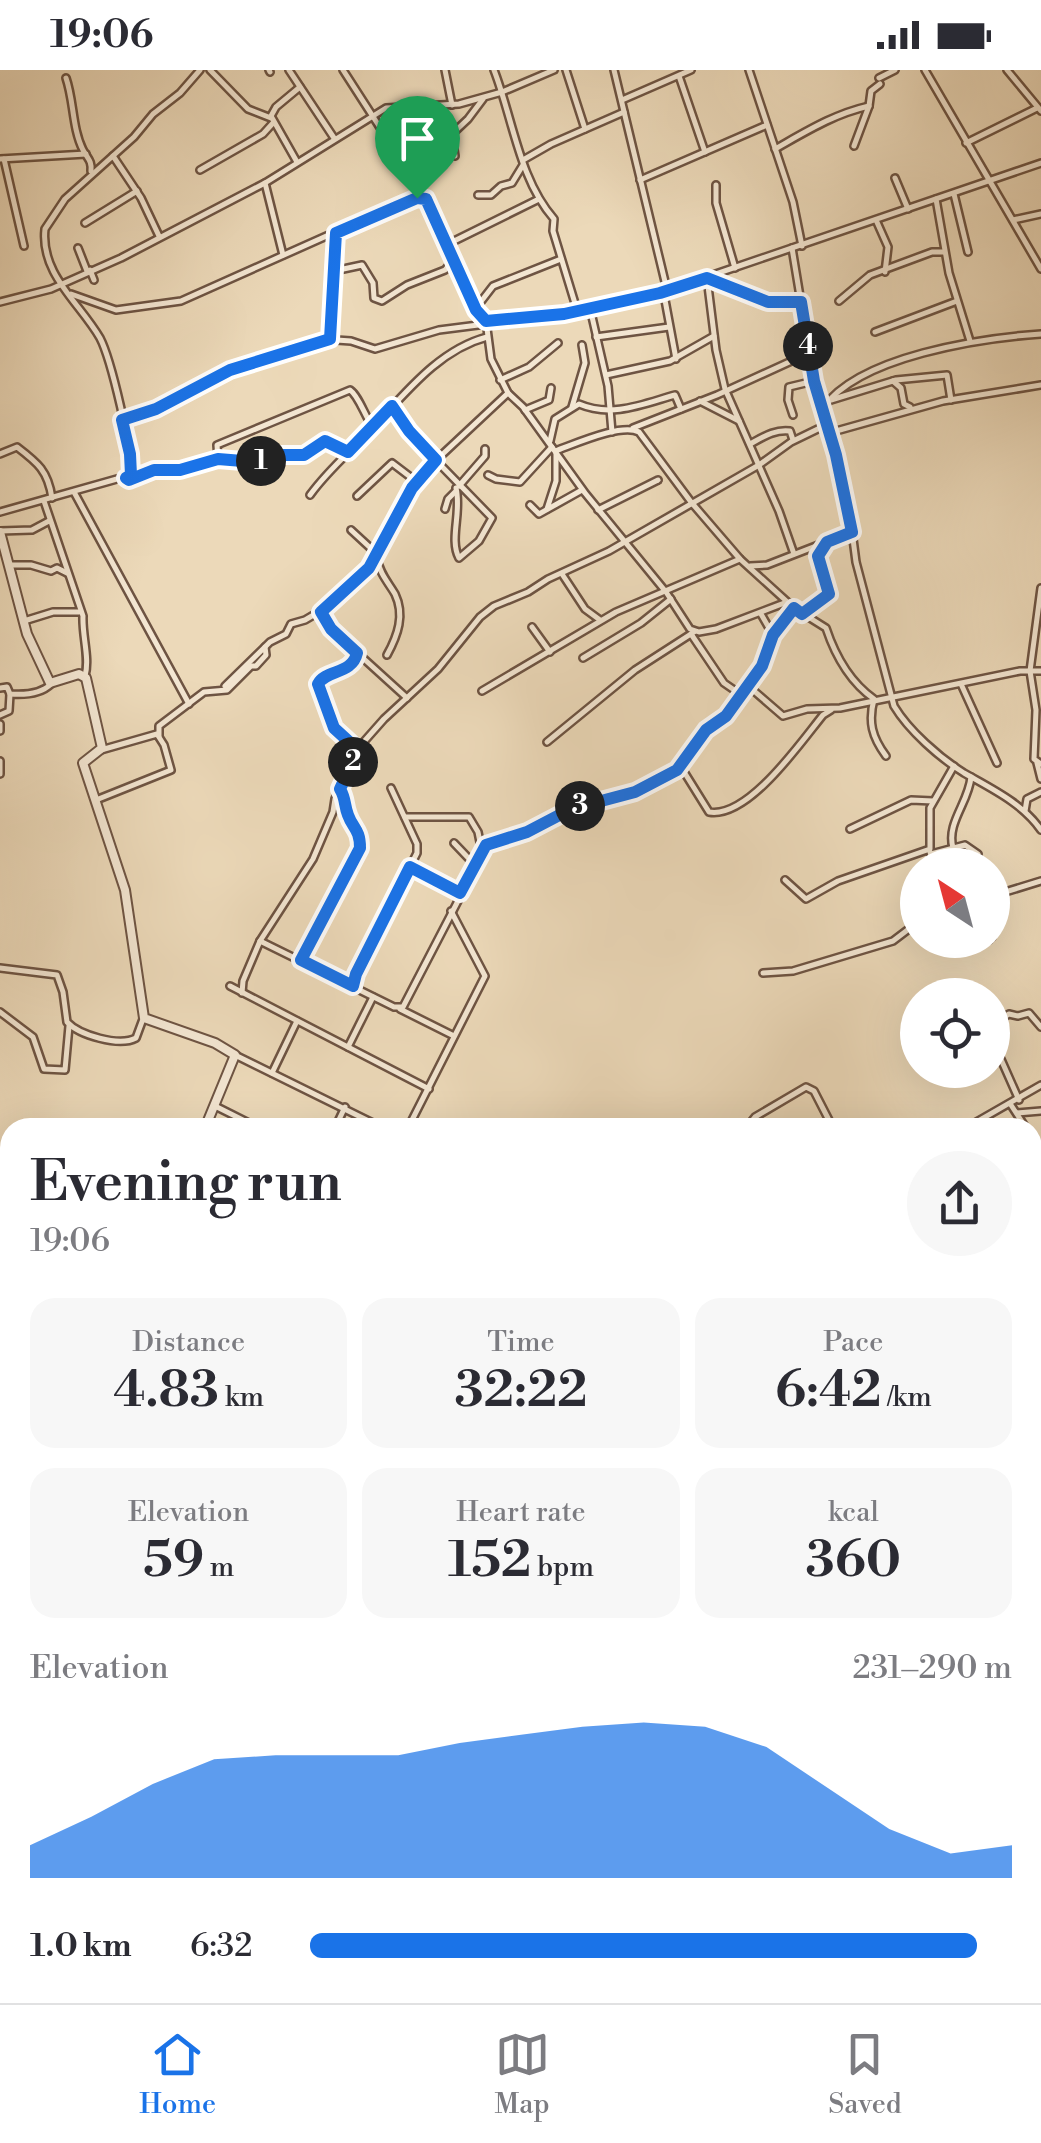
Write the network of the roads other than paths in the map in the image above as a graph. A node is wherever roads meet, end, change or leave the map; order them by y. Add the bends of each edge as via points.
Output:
1 (210, 70) edge
2 (289, 70) edge
3 (343, 70) edge
4 (445, 70) edge
5 (554, 70) edge
6 (566, 70) edge
7 (614, 70) edge
8 (691, 70) edge
9 (749, 70) edge
10 (895, 70) edge
11 (925, 70) edge
12 (1007, 70) edge
13 (198, 71) edge
14 (496, 72) edge
15 (679, 76) junction
16 (66, 78) dead end
17 (300, 87) junction
18 (502, 92) junction
19 (485, 96) junction
20 (622, 100) junction
21 (452, 105) junction
22 (870, 106) junction
23 (1039, 110) edge
24 (624, 112) junction
25 (372, 114) junction
26 (272, 121) junction
27 (767, 124) junction
28 (585, 129) junction
29 (452, 134) junction
30 (334, 138) junction
31 (966, 143) junction
32 (854, 146) dead end
33 (776, 148) junction
34 (705, 152) junction
35 (86, 154) junction
36 (113, 156) junction
37 (455, 156) dead end
38 (2, 159) edge
39 (524, 161) junction
40 (296, 162) junction
41 (402, 163) junction
42 (1041, 163) edge
43 (200, 170) dead end
44 (91, 174) junction
45 (895, 178) dead end
46 (640, 180) junction
47 (989, 180) junction
48 (265, 182) junction
49 (716, 185) dead end
50 (137, 192) junction
51 (954, 194) junction
52 (478, 195) dead end
53 (426, 199) junction
54 (539, 199) junction
55 (936, 199) junction
56 (908, 209) junction
57 (1041, 214) edge
58 (876, 220) junction
59 (1013, 220) junction
60 (84, 224) dead end
61 (336, 233) junction
62 (160, 236) junction
63 (448, 244) junction
64 (24, 246) dead end
65 (802, 246) junction
66 (78, 248) dead end
67 (792, 248) junction
68 (944, 252) junction
69 (968, 252) dead end
70 (283, 255) junction
71 (455, 258) junction
72 (562, 258) junction
73 (735, 268) junction
74 (1041, 268) edge
75 (89, 270) junction
76 (334, 271) junction
77 (885, 272) junction
78 (707, 278) junction
79 (94, 280) dead end
80 (60, 284) junction
81 (668, 290) junction
82 (69, 294) junction
83 (839, 301) dead end
84 (0, 302) edge
85 (801, 302) junction
86 (957, 302) junction
87 (589, 307) junction
88 (476, 308) junction
89 (577, 310) junction
90 (486, 323) junction
91 (669, 327) junction
92 (875, 332) dead end
93 (1041, 334) edge
94 (714, 336) junction
95 (487, 337) junction
96 (596, 338) junction
97 (330, 339) junction
98 (971, 342) junction
99 (558, 343) dead end
100 (582, 345) dead end
101 (809, 353) junction
102 (676, 358) junction
103 (606, 375) junction
104 (500, 380) junction
105 (814, 381) junction
106 (893, 381) junction
107 (1041, 386) edge
108 (552, 388) dead end
109 (725, 390) junction
110 (508, 393) junction
111 (952, 400) junction
112 (700, 401) junction
113 (828, 401) junction
114 (392, 406) junction
115 (572, 407) junction
116 (681, 409) junction
117 (822, 409) junction
118 (912, 409) junction
119 (525, 410) junction
120 (609, 410) junction
121 (793, 414) dead end
122 (122, 420) junction
123 (741, 423) junction
124 (826, 426) junction
125 (373, 427) junction
126 (632, 428) junction
127 (612, 432) junction
128 (829, 434) junction
129 (793, 441) junction
130 (750, 444) junction
131 (484, 448) dead end
132 (553, 449) junction
133 (348, 452) junction
134 (0, 454) edge
135 (218, 459) junction
136 (436, 460) junction
137 (759, 465) junction
138 (488, 475) dead end
139 (126, 478) junction
140 (658, 480) dead end
141 (417, 482) junction
142 (457, 486) junction
143 (582, 490) junction
144 (74, 492) junction
145 (310, 496) dead end
146 (356, 496) dead end
147 (48, 500) junction
148 (691, 502) junction
149 (530, 505) dead end
150 (444, 510) dead end
151 (598, 510) junction
152 (0, 512) edge
153 (545, 512) junction
154 (50, 521) junction
155 (36, 529) junction
156 (351, 530) dead end
157 (0, 532) edge
158 (852, 532) junction
159 (56, 536) junction
160 (624, 541) junction
161 (827, 542) junction
162 (794, 554) junction
163 (377, 555) junction
164 (5, 560) edge
165 (740, 560) junction
166 (747, 566) junction
167 (70, 574) junction
168 (562, 574) junction
169 (1041, 588) edge
170 (666, 592) junction
171 (671, 599) junction
172 (788, 602) junction
173 (794, 608) junction
174 (322, 610) junction
175 (80, 612) junction
176 (761, 614) junction
177 (802, 614) junction
178 (600, 620) junction
179 (24, 621) junction
180 (532, 628) dead end
181 (692, 633) junction
182 (773, 635) junction
183 (550, 652) junction
184 (357, 653) junction
185 (387, 655) dead end
186 (583, 658) dead end
187 (1041, 671) edge
188 (1030, 672) junction
189 (85, 676) junction
190 (51, 684) junction
191 (746, 684) junction
192 (961, 684) junction
193 (0, 688) edge
194 (482, 691) dead end
195 (10, 694) junction
196 (740, 694) junction
197 (890, 696) junction
198 (407, 698) junction
199 (874, 699) junction
200 (189, 704) junction
201 (834, 708) junction
202 (0, 715) edge
203 (159, 736) junction
204 (547, 742) dead end
205 (101, 750) junction
206 (358, 750) junction
207 (886, 756) dead end
208 (0, 761) edge
209 (997, 763) dead end
210 (1039, 764) edge
211 (954, 766) junction
212 (681, 767) junction
213 (0, 774) edge
214 (972, 777) junction
215 (1041, 780) edge
216 (391, 788) dead end
217 (340, 789) junction
218 (1041, 792) edge
219 (96, 800) junction
220 (933, 801) junction
221 (1025, 811) junction
222 (404, 817) junction
223 (850, 829) dead end
224 (1041, 830) edge
225 (454, 843) dead end
226 (930, 848) edge
227 (953, 848) joint
228 (970, 848) edge
229 (482, 852) junction
230 (900, 861) edge
231 (475, 865) junction
232 (410, 867) junction
233 (785, 880) dead end
234 (1041, 881) edge
235 (1010, 890) edge
236 (460, 893) junction
237 (451, 911) junction
238 (900, 936) edge
239 (260, 942) junction
240 (301, 960) junction
241 (0, 968) edge
242 (763, 972) dead end
243 (230, 986) dead end
244 (353, 986) junction
245 (242, 993) junction
246 (372, 996) junction
247 (400, 1009) junction
248 (0, 1012) edge
249 (1010, 1014) edge
250 (144, 1018) junction
251 (297, 1021) junction
252 (70, 1026) junction
253 (1041, 1027) edge
254 (454, 1036) junction
255 (348, 1047) junction
256 (235, 1056) junction
257 (272, 1072) junction
258 (1010, 1080) edge
259 (1041, 1085) edge
260 (429, 1089) junction
261 (1019, 1100) junction
262 (1011, 1105) junction
263 (215, 1106) junction
264 (345, 1107) junction
265 (1041, 1111) edge
266 (1017, 1113) junction
267 (210, 1118) edge
268 (239, 1118) edge
269 (340, 1118) edge
270 (365, 1118) edge
271 (413, 1118) edge
272 (754, 1118) edge
273 (828, 1118) edge
274 (986, 1118) edge
275 (1020, 1118) edge

1 - 26 street via 248,109
2 - 17 street
3 - 25 street
4 - 21 street
5 - 18 street
6 - 28 street
7 - 20 street
8 - 15 street
9 - 27 street
10 - 22 street via 871,91
11 - 31 street
12 - 23 street
13 - 36 street
14 - 18 street
15 - 20 street
15 - 34 street
16 - 35 street
17 - 26 street via 276,107
17 - 30 street
18 - 19 street
18 - 39 street
19 - 21 street
19 - 29 street
20 - 24 street
21 - 25 street via 392,106
22 - 32 street
22 - 33 street via 835,116
23 - 31 street
24 - 28 street
24 - 46 street
25 - 30 street
25 - 41 street
26 - 40 street
26 - 43 street via 263,134
27 - 33 street
27 - 34 street
28 - 39 street
29 - 37 street
29 - 41 street via 433,152
30 - 40 street
31 - 47 street
33 - 65 street
34 - 46 street
35 - 38 street
35 - 44 street
36 - 44 street
36 - 50 street
38 - 64 street
39 - 52 street via 512,183
39 - 54 street
40 - 48 street
41 - 53 street
42 - 47 street
44 - 80 street via 46,229 47,256
45 - 56 street
46 - 81 street
47 - 51 street
47 - 59 street
48 - 62 street
48 - 70 street
49 - 73 street
50 - 60 street
50 - 62 street
51 - 55 street
51 - 69 street
53 - 61 street via 409,199
53 - 63 street
54 - 63 street
54 - 72 street via 554,219
55 - 56 street
55 - 68 street
56 - 58 street
57 - 59 street
58 - 65 street
58 - 77 street via 888,248
59 - 74 street
61 - 70 street
61 - 76 street
62 - 75 street
63 - 71 street
65 - 67 street
66 - 75 street
67 - 73 street
67 - 85 street
68 - 77 street
68 - 86 street
70 - 82 street via 168,305 113,309
71 - 76 street via 446,270 382,301 374,298 362,265
71 - 88 street
72 - 88 street via 493,286
72 - 89 street
73 - 78 street
75 - 79 street
75 - 80 street
76 - 97 street
77 - 83 street via 868,276
78 - 81 street
78 - 85 street via 768,302
78 - 94 street
80 - 82 street
80 - 84 street
81 - 87 street
81 - 91 street
82 - 122 street via 102,342
85 - 101 street
86 - 92 street
86 - 98 street
87 - 89 street
87 - 96 street
88 - 90 street
89 - 90 street
90 - 95 street
90 - 97 street via 375,349
91 - 96 street
91 - 102 street
93 - 98 street
94 - 102 street
94 - 109 street
95 - 104 street
95 - 114 street via 442,360
96 - 103 street
97 - 122 street via 230,370
98 - 113 street via 903,359 846,383
99 - 104 street via 529,368
100 - 115 street via 585,362
101 - 105 street
101 - 109 street
102 - 103 street
103 - 120 street
104 - 110 street
105 - 117 street
105 - 121 street via 788,388
106 - 111 street via 948,375
106 - 113 street
106 - 118 street
107 - 111 street
108 - 119 street via 549,400
109 - 112 street
109 - 123 street
110 - 119 street
110 - 136 street
111 - 118 street
112 - 116 street
112 - 123 street
113 - 117 street
114 - 125 street
114 - 136 street
115 - 120 street
115 - 132 street via 555,418
116 - 120 street via 675,395
116 - 126 street
117 - 124 street
118 - 128 street
119 - 132 street
120 - 127 street
122 - 139 street via 132,469
123 - 130 street
124 - 128 street
124 - 129 street
125 - 133 street
125 - 135 street via 349,390 217,445
126 - 127 street
126 - 148 street
127 - 132 street
128 - 158 street
129 - 130 street via 788,430
129 - 137 street
130 - 137 street
131 - 142 street via 485,456
132 - 138 street via 520,482
132 - 143 street
132 - 153 street via 556,482
133 - 135 street via 325,441 304,455
133 - 145 street
134 - 147 street via 17,446 40,464
135 - 139 street
136 - 141 street
136 - 142 street
137 - 148 street
137 - 162 street
139 - 144 street
140 - 151 street
141 - 146 street via 393,463
141 - 163 street
142 - 142 street via 492,518 480,542 460,558 453,544
142 - 150 street
143 - 151 street
143 - 153 street
144 - 147 street
144 - 200 street
147 - 152 street
147 - 154 street
148 - 160 street
148 - 165 street
149 - 153 street via 537,514
151 - 160 street
154 - 155 street
154 - 159 street
155 - 157 street
155 - 159 street
156 - 163 street
157 - 164 street
158 - 161 street
158 - 197 street
159 - 167 street
160 - 168 street
160 - 170 street
161 - 162 street
161 - 177 street via 818,558 829,593
162 - 166 street
163 - 174 street
163 - 185 street via 402,619
164 - 167 street
164 - 179 street
165 - 166 street
165 - 170 street
166 - 172 street
167 - 175 street
168 - 178 street
168 - 198 street via 492,608
169 - 188 street
170 - 171 street
170 - 178 street
171 - 181 street
171 - 186 street
172 - 173 street
172 - 176 street
173 - 177 street
173 - 182 street
174 - 184 street via 324,621
174 - 200 street via 291,624 219,692 204,692
175 - 179 street
175 - 189 street
176 - 181 street
176 - 182 street
177 - 199 street via 824,626 854,683
178 - 183 street
179 - 190 street
180 - 183 street
181 - 196 street via 724,683
181 - 204 street
182 - 191 street via 762,666
183 - 194 street
184 - 198 street
184 - 206 street via 350,665 318,684 334,728
187 - 188 street
188 - 192 street
188 - 210 street
189 - 190 street
189 - 205 street
190 - 195 street
191 - 196 street
191 - 201 street via 782,716
192 - 197 street
192 - 209 street
193 - 195 street
195 - 202 street via 9,711
196 - 212 street
197 - 199 street
197 - 211 street via 908,724
198 - 206 street
199 - 201 street
199 - 207 street via 872,734
200 - 203 street via 159,726
201 - 212 street via 752,794 724,812 709,812
203 - 205 street
203 - 219 street via 170,772
205 - 219 street via 83,763
206 - 217 street
208 - 213 street
210 - 215 street
211 - 214 street
211 - 220 street
212 - 229 street
214 - 221 street
214 - 227 street via 950,834
216 - 222 street
217 - 239 street via 308,868
217 - 240 street via 360,848
218 - 221 street via 1027,799
219 - 250 street via 125,890
220 - 223 street via 911,800
220 - 226 street
221 - 224 street
222 - 229 street via 469,817
222 - 232 street via 418,849
225 - 231 street
227 - 228 street
229 - 231 street
230 - 233 street via 806,899
231 - 236 street
232 - 236 street
232 - 244 street
234 - 235 street
236 - 237 street
237 - 247 street
237 - 254 street via 485,974
238 - 242 street via 794,971
239 - 240 street
239 - 245 street
240 - 244 street
241 - 252 street via 57,975
243 - 245 street
244 - 246 street
245 - 251 street
246 - 247 street
246 - 255 street
247 - 254 street
248 - 252 street via 33,1037 46,1070 64,1070
249 - 253 street via 1029,1013
250 - 252 street via 139,1034 125,1043
250 - 256 street
251 - 255 street
251 - 257 street
254 - 260 street
255 - 260 street
256 - 257 street
256 - 263 street
257 - 264 street
258 - 261 street
259 - 261 street
260 - 271 street
261 - 262 street
262 - 266 street
262 - 274 street
263 - 267 street
263 - 268 street
264 - 269 street
264 - 270 street
265 - 266 street
266 - 275 street
272 - 273 street via 806,1087

